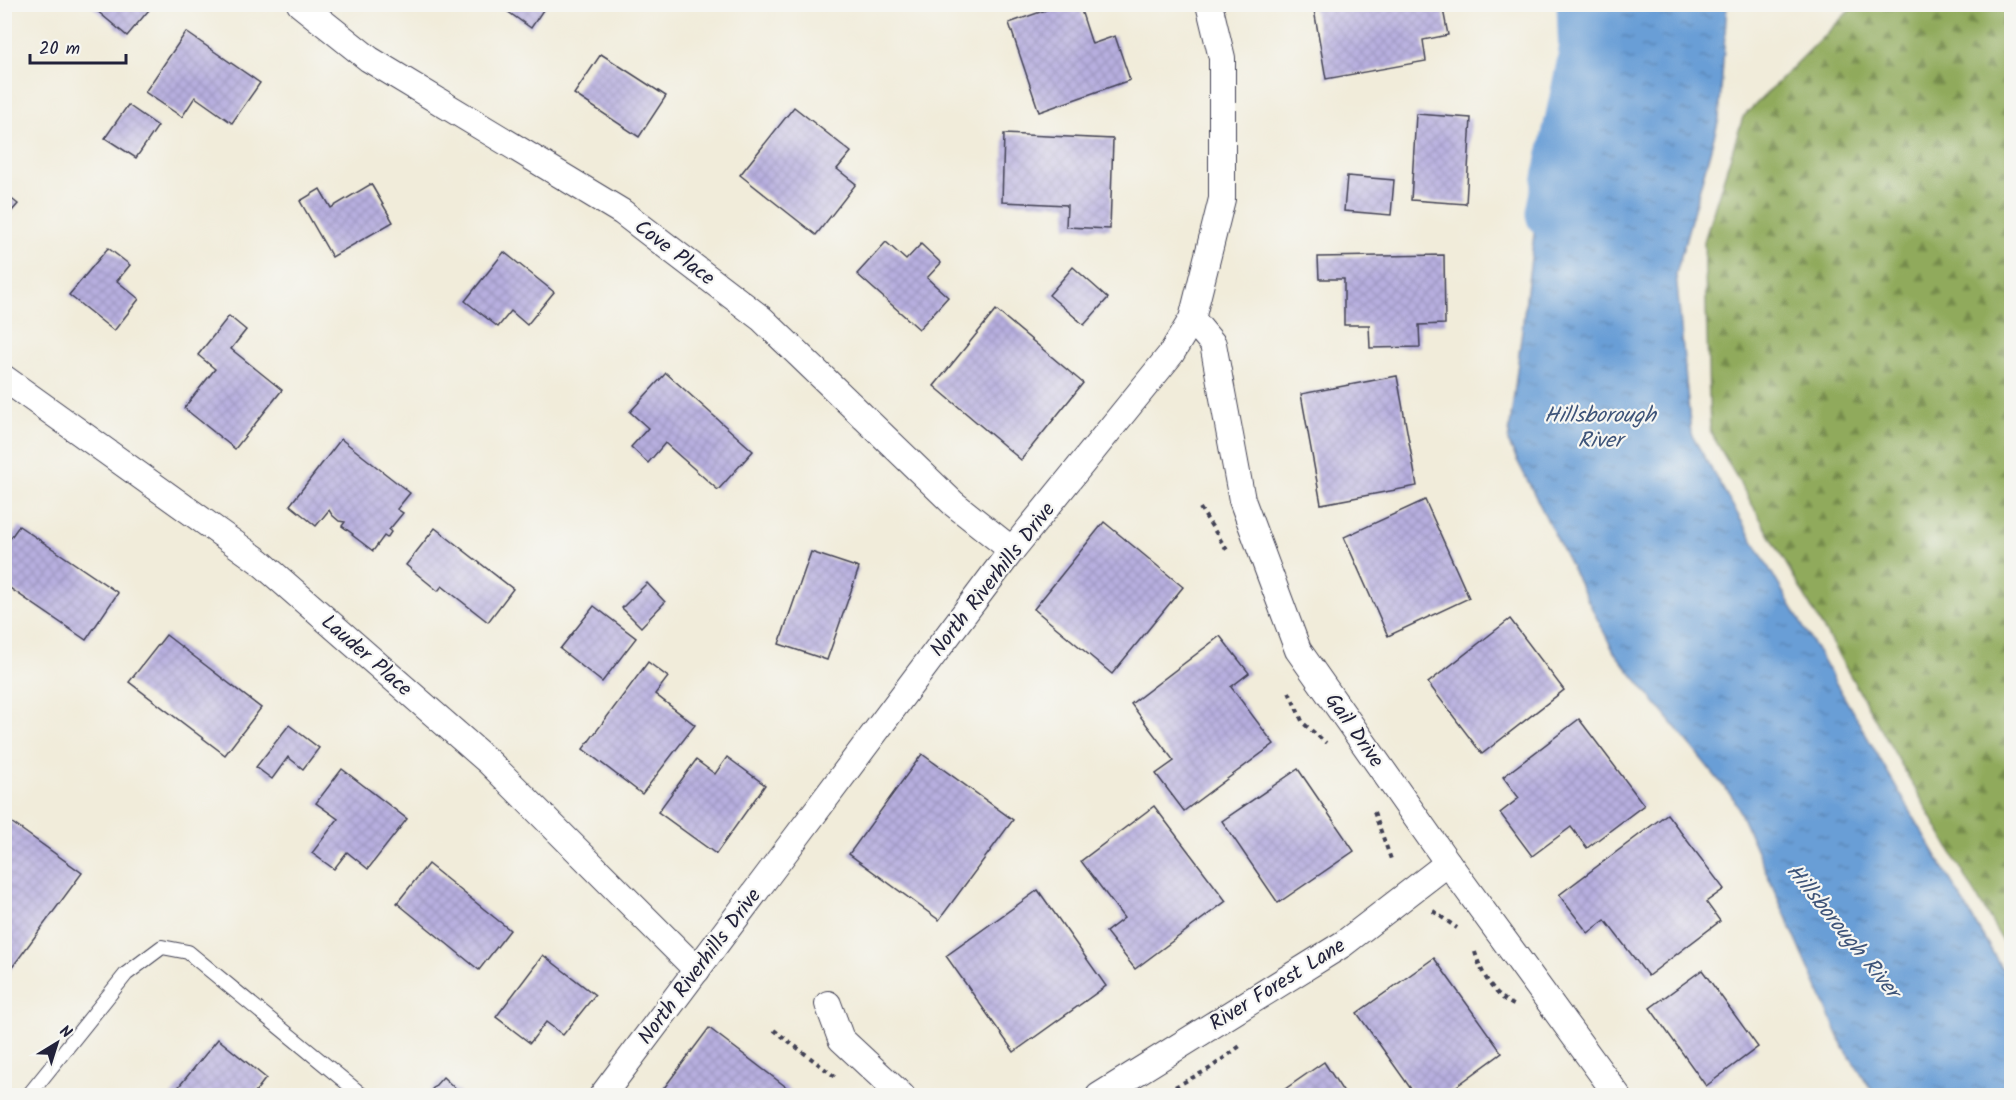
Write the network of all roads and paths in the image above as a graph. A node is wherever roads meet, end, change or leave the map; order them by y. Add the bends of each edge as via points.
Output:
1 (300, 4) edge
2 (1209, 4) edge
3 (1192, 319) junction
4 (4, 378) edge
5 (1012, 550) junction
6 (1448, 863) junction
7 (1430, 909) dead end
8 (1462, 932) dead end
9 (1474, 949) dead end
10 (697, 970) junction
11 (828, 1004) dead end
12 (1523, 1009) dead end
13 (774, 1030) dead end
14 (840, 1081) dead end
15 (348, 1091) edge
16 (28, 1095) edge
17 (363, 1095) edge
18 (602, 1095) edge
19 (902, 1095) edge
20 (1100, 1095) edge
21 (1618, 1095) edge

1 - 5 street, Cove Place via 369,59 622,212 753,312 954,504
2 - 3 street, North Riverhills Drive via 1222,58 1222,199
3 - 5 street, North Riverhills Drive via 1171,354
3 - 6 street, Gail Drive via 1213,344 1242,500 1298,650
4 - 10 street, Lauder Place via 259,561 490,763
5 - 10 street, North Riverhills Drive
6 - 20 street, River Forest Lane via 1343,944
6 - 21 street, Gail Drive
7 - 8 path
9 - 12 path via 1479,966 1499,996
10 - 18 street, North Riverhills Drive
11 - 19 street via 841,1039
13 - 14 path
15 - 16 lane via 188,952 162,947 126,974
15 - 17 lane

